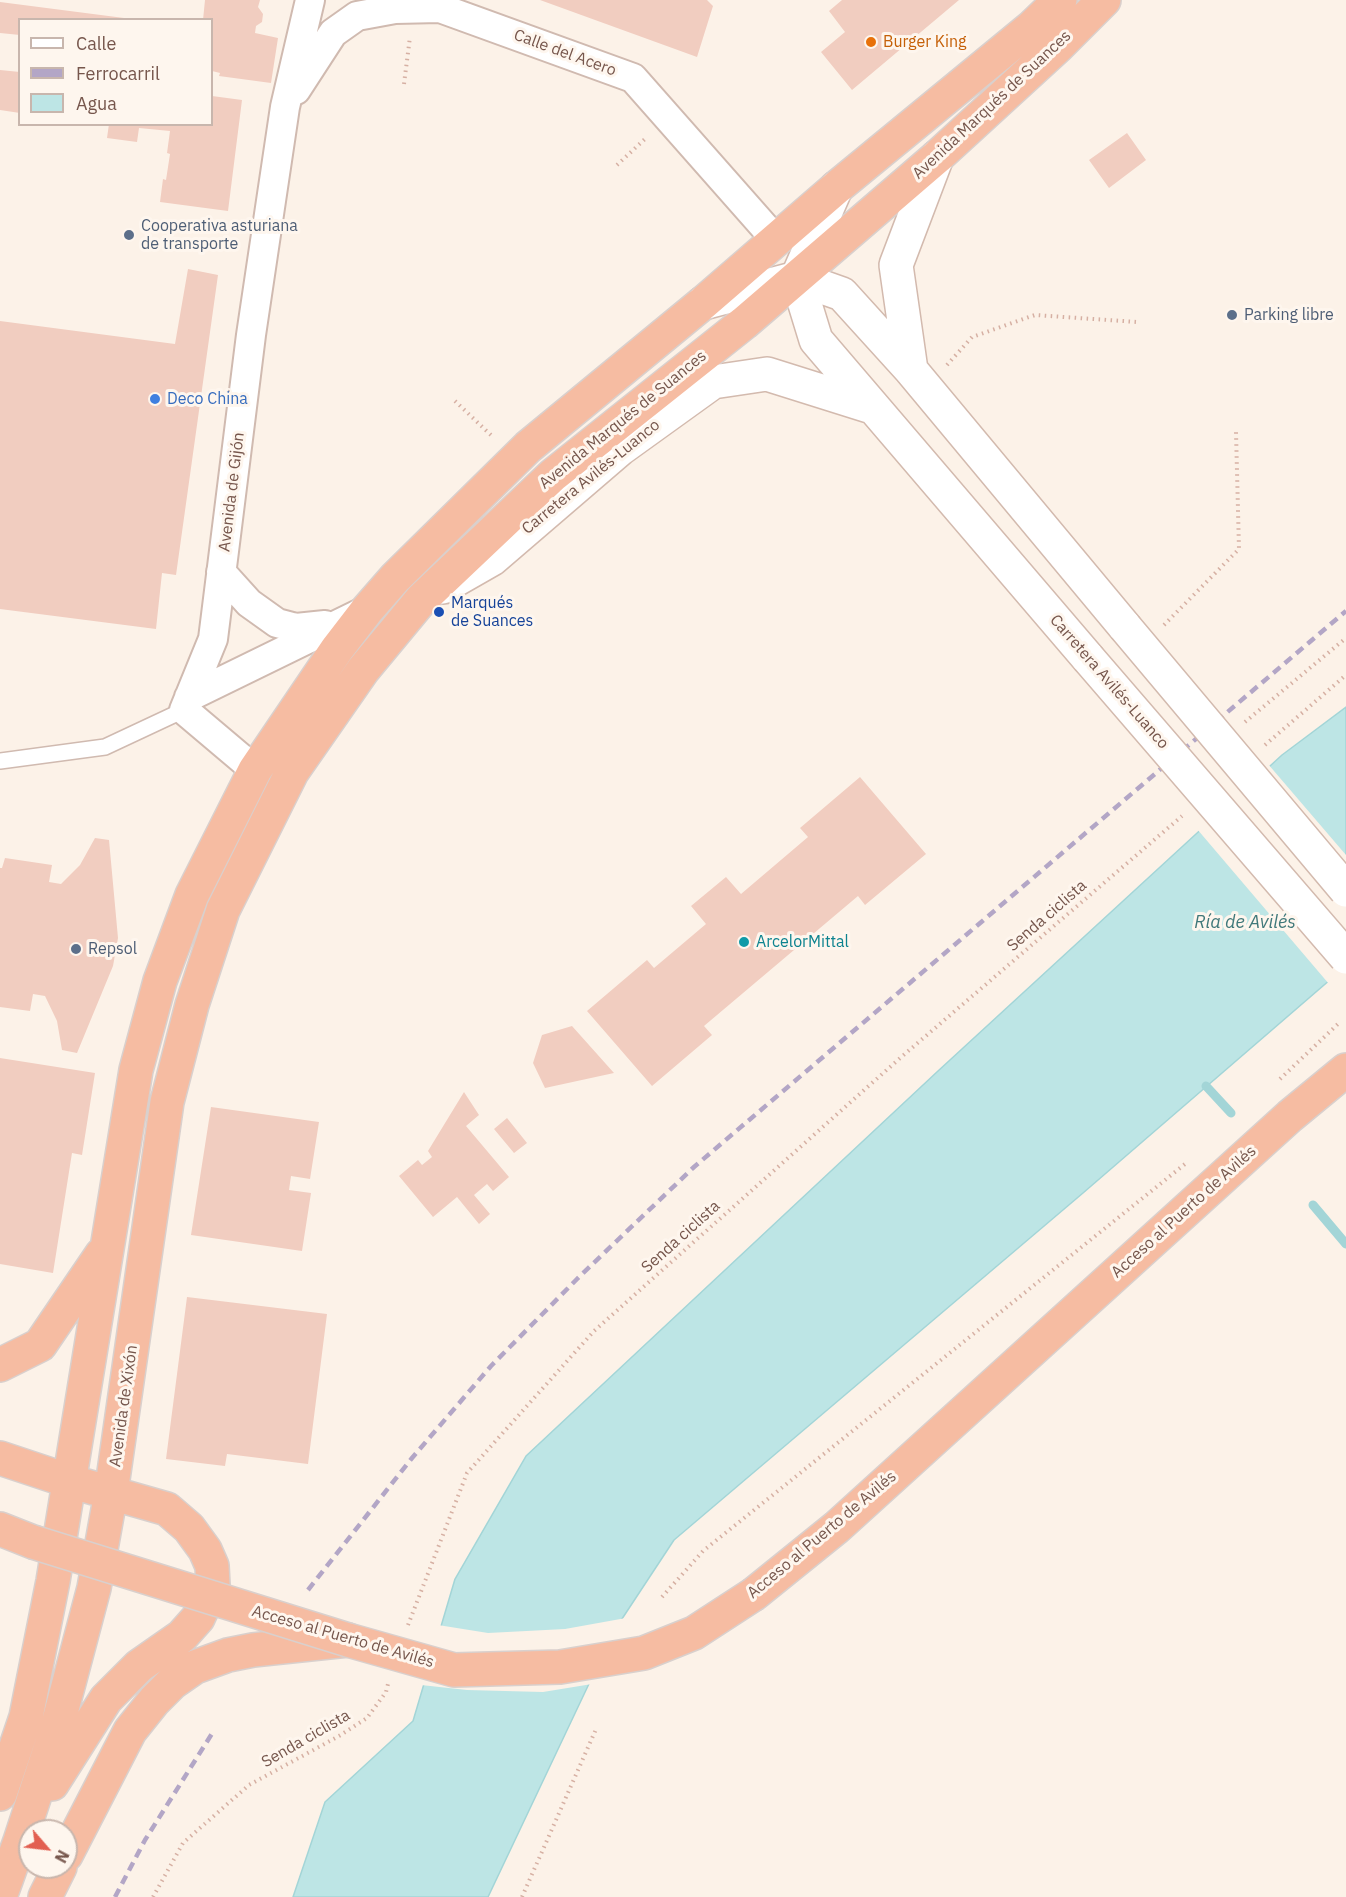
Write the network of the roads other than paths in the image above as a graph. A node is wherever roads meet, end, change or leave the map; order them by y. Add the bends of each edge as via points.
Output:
1 (310, 0) edge
2 (1060, 0) edge
3 (1104, 0) edge
4 (346, 8) edge
5 (285, 107) junction
6 (937, 157) junction
7 (836, 188) junction
8 (776, 240) junction
9 (797, 278) junction
10 (703, 303) junction
11 (919, 379) junction
12 (872, 407) junction
13 (221, 572) junction
14 (421, 600) junction
15 (367, 610) junction
16 (186, 703) junction
17 (0, 761) edge
18 (255, 770) junction
19 (1346, 890) edge
20 (223, 910) joint
21 (1346, 957) edge
22 (1346, 1070) edge
23 (108, 1245) junction
24 (0, 1365) edge
25 (0, 1458) edge
26 (69, 1481) junction
27 (111, 1493) junction
28 (12, 1536) edge
29 (348, 1640) junction
30 (0, 1794) edge
31 (27, 1819) edge
32 (32, 1819) edge
33 (78, 1831) edge
34 (18, 1847) edge
35 (54, 1879) edge
36 (0, 1897) edge
37 (45, 1897) edge

1 - 5 street, Avenida de Gijón
2 - 7 highway, Avenida Marqués de Suances
3 - 6 highway, Avenida Marqués de Suances
4 - 5 street, Calle del Acero
4 - 8 street, Calle del Acero via 440,8 633,78
5 - 13 street, Avenida de Gijón
6 - 9 highway, Avenida Marqués de Suances
6 - 11 main road via 896,265
7 - 8 highway, Avenida Marqués de Suances
7 - 9 main road
8 - 10 highway, Avenida Marqués de Suances
9 - 10 main road
9 - 11 main road via 842,294
9 - 12 main road, Carretera Avilés-Luanco via 816,340
9 - 14 highway, Avenida Marqués de Suances via 552,475
10 - 15 highway, Avenida Marqués de Suances via 516,459
11 - 19 main road, bridge
12 - 14 main road, Carretera Avilés-Luanco via 767,374 713,382 620,449 492,559
12 - 21 main road, Carretera Avilés-Luanco, bridge
13 - 15 street via 249,603 277,623 296,628 322,626
13 - 16 street, Avenida de Gijón via 213,639
14 - 20 highway, Avenida Marqués de Suances via 363,670 292,772
15 - 16 street
15 - 18 highway, Avenida Marqués de Suances
16 - 17 lane via 105,747
16 - 18 street
18 - 23 highway, Avenida Marqués de Suances via 192,895 160,981 136,1070
20 - 27 highway, Avenida de Xixón via 192,1005 167,1102
22 - 29 highway, Acceso al Puerto de Avilés, bridge via 1290,1116 837,1527 754,1594 694,1633 645,1653 560,1667 454,1670
23 - 24 highway via 40,1345
23 - 26 highway
25 - 26 highway
26 - 27 highway
26 - 30 highway via 26,1717
27 - 31 highway, Avenida de Xixón via 94,1588 57,1728
27 - 32 highway via 167,1509 189,1528 212,1566 213,1585 198,1618 182,1636 139,1666 106,1699
28 - 29 highway, Acceso al Puerto de Avilés, bridge
29 - 33 highway via 228,1655 195,1667 172,1683 129,1731
34 - 36 highway, Avenida de Xixón
35 - 37 highway

